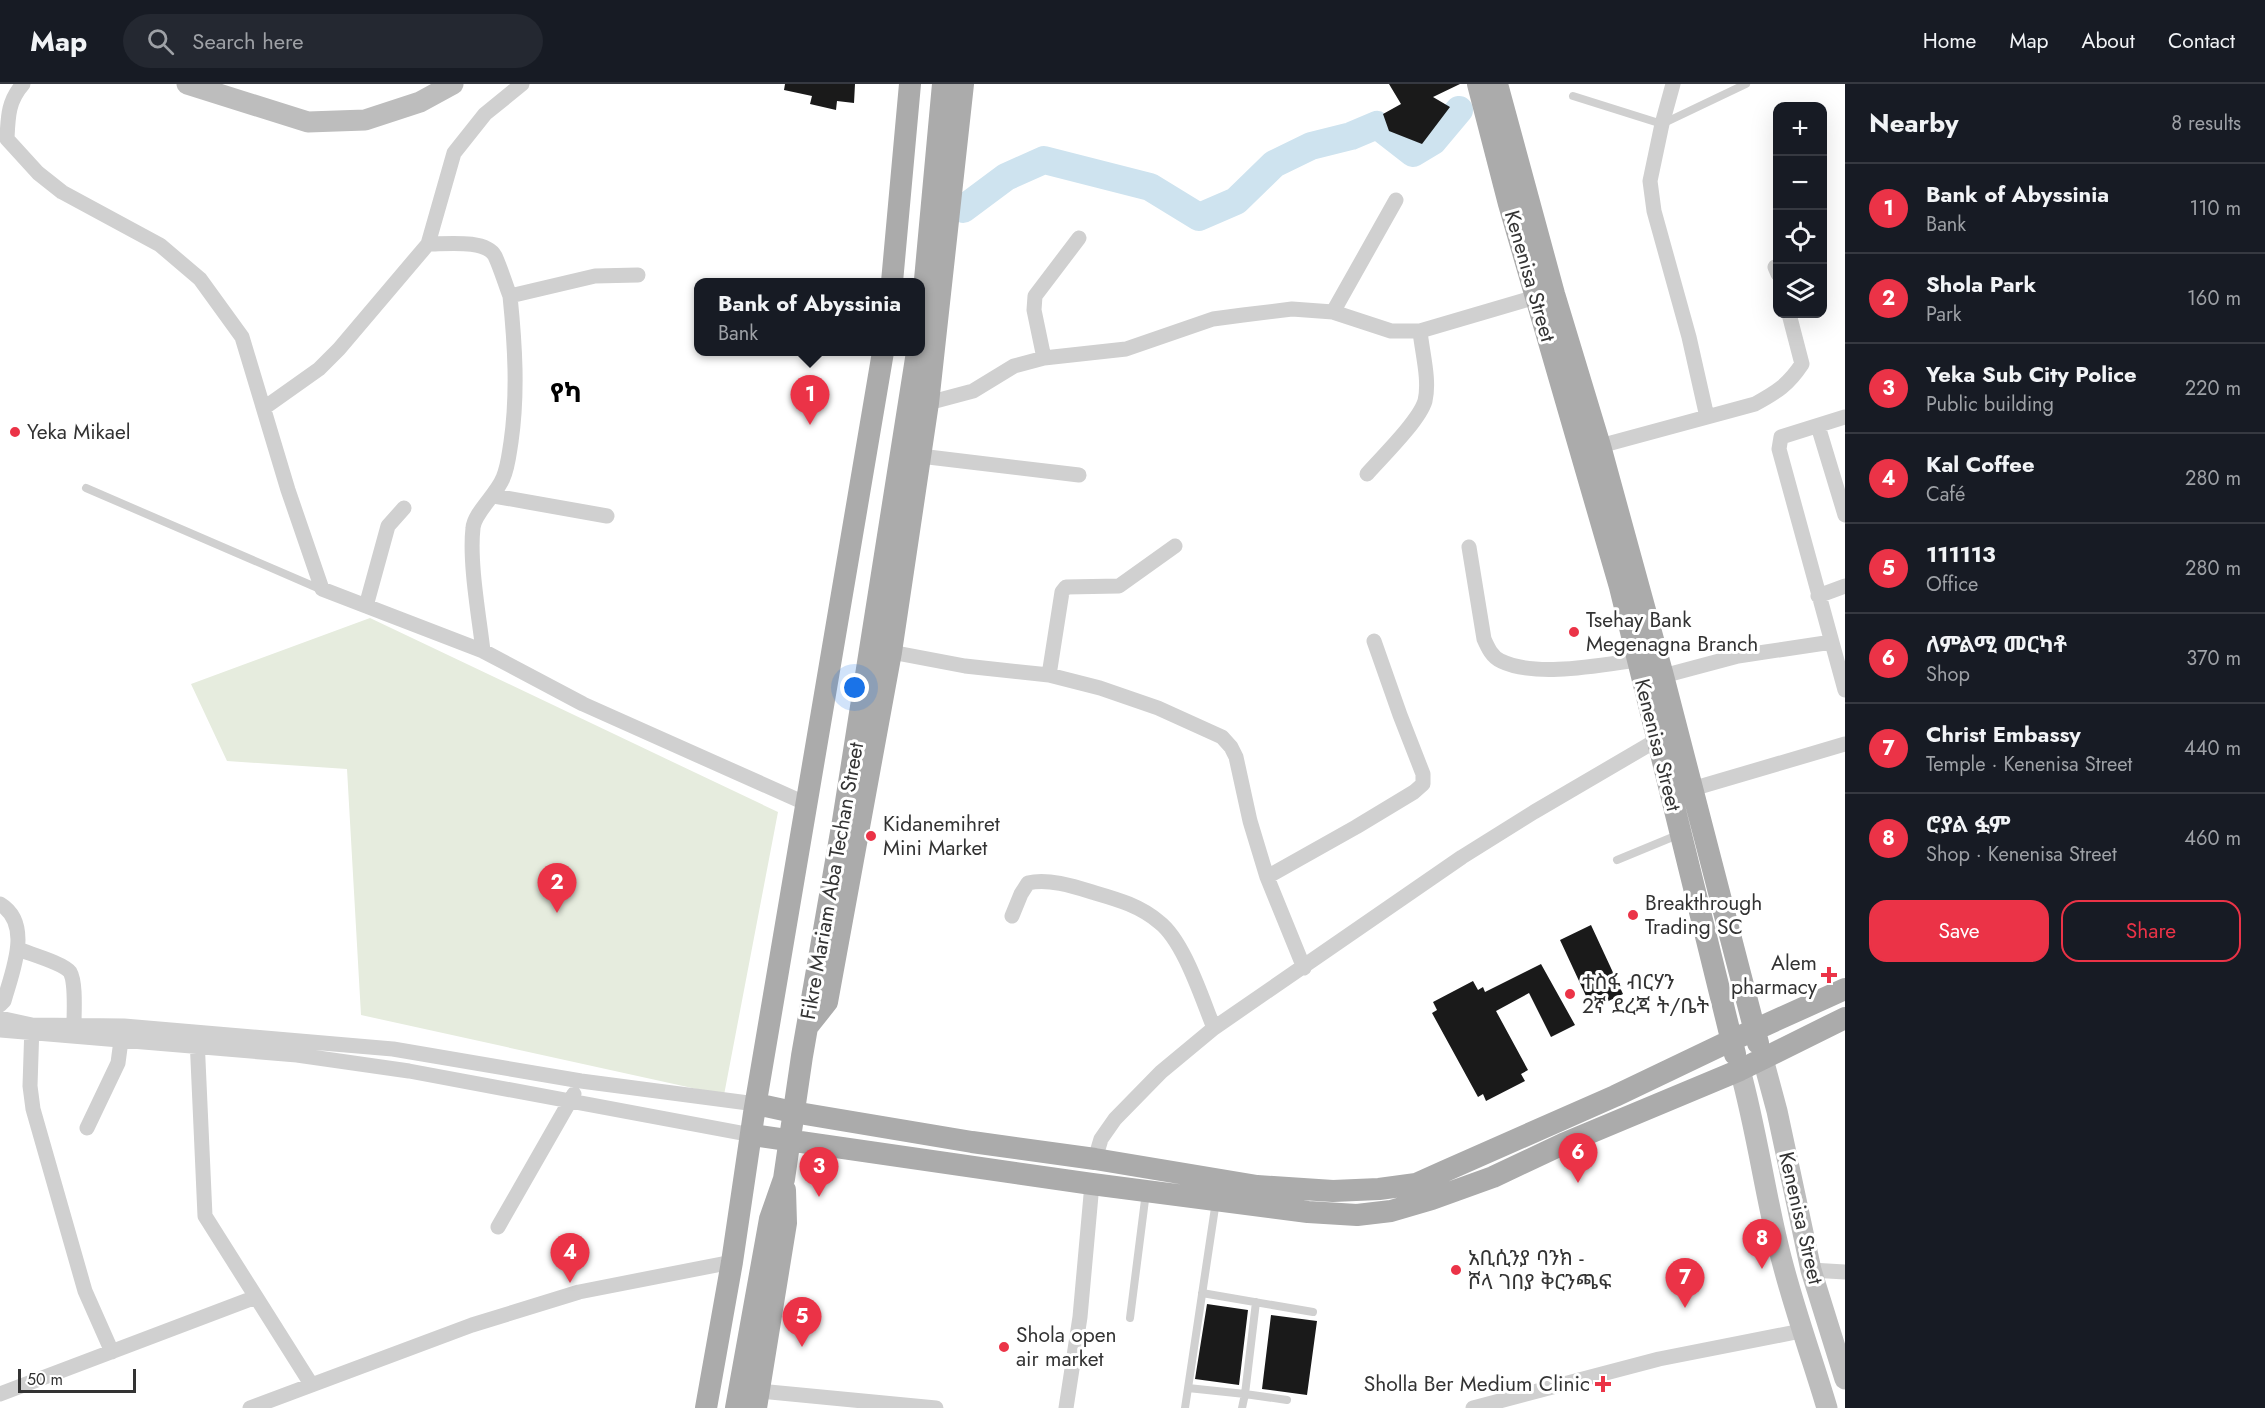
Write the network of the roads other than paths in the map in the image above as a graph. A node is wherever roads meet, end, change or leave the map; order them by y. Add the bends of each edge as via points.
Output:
1 (23, 84) edge
2 (187, 84) edge
3 (453, 84) edge
4 (522, 84) edge
5 (910, 84) edge
6 (943, 84) edge
7 (963, 84) edge
8 (1478, 84) edge
9 (1497, 84) edge
10 (1672, 84) edge
11 (1746, 84) edge
12 (1573, 96) dead end
13 (1662, 123) junction
14 (4, 142) edge
15 (1396, 200) dead end
16 (1079, 238) dead end
17 (428, 244) junction
18 (638, 275) dead end
19 (892, 278) edge
20 (925, 280) edge
21 (510, 296) junction
22 (1536, 297) junction
23 (1333, 312) junction
24 (1790, 318) edge
25 (1420, 331) junction
26 (882, 356) edge
27 (916, 356) edge
28 (1044, 358) junction
29 (928, 404) junction
30 (264, 408) junction
31 (1707, 417) junction
32 (1845, 417) edge
33 (1818, 426) junction
34 (1600, 447) junction
35 (920, 456) junction
36 (1367, 474) dead end
37 (1079, 475) dead end
38 (86, 488) dead end
39 (494, 496) junction
40 (404, 508) dead end
41 (1845, 515) edge
42 (607, 516) dead end
43 (1175, 546) dead end
44 (1469, 547) dead end
45 (1629, 585) junction
46 (1845, 586) edge
47 (322, 589) junction
48 (1818, 596) junction
49 (366, 606) junction
50 (1374, 641) dead end
51 (1832, 642) junction
52 (483, 651) junction
53 (891, 652) junction
54 (1637, 660) junction
55 (1049, 675) junction
56 (1663, 676) junction
57 (1845, 690) edge
58 (1668, 738) junction
59 (1845, 744) edge
60 (1692, 789) junction
61 (807, 804) junction
62 (1680, 834) junction
63 (1617, 860) dead end
64 (1267, 878) junction
65 (0, 904) edge
66 (1012, 916) dead end
67 (18, 949) junction
68 (1304, 968) junction
69 (1845, 989) edge
70 (0, 1005) edge
71 (0, 1018) edge
72 (1845, 1018) edge
73 (74, 1024) junction
74 (807, 1027) junction
75 (1214, 1028) junction
76 (32, 1029) junction
77 (0, 1030) edge
78 (1754, 1030) junction
79 (122, 1033) junction
80 (197, 1040) junction
81 (1731, 1041) junction
82 (1763, 1059) junction
83 (1740, 1070) junction
84 (581, 1081) junction
85 (570, 1100) junction
86 (756, 1104) junction
87 (793, 1112) junction
88 (1553, 1123) junction
89 (87, 1128) dead end
90 (752, 1136) junction
91 (789, 1142) junction
92 (1563, 1144) junction
93 (1095, 1159) junction
94 (784, 1179) junction
95 (1092, 1184) junction
96 (1146, 1191) junction
97 (1216, 1200) junction
98 (498, 1227) dead end
99 (732, 1262) junction
100 (1811, 1270) junction
101 (1845, 1272) edge
102 (1202, 1293) junction
103 (256, 1297) junction
104 (1256, 1302) junction
105 (1313, 1312) dead end
106 (1130, 1318) dead end
107 (1802, 1331) junction
108 (112, 1352) junction
109 (1845, 1379) edge
110 (311, 1384) junction
111 (1188, 1388) junction
112 (0, 1394) edge
113 (1245, 1394) junction
114 (758, 1400) edge
115 (1287, 1400) dead end
116 (250, 1408) edge
117 (706, 1408) edge
118 (736, 1408) edge
119 (936, 1408) edge
120 (1066, 1408) edge
121 (1185, 1408) edge
122 (1242, 1408) edge
123 (1473, 1408) edge
124 (1827, 1408) edge

1 - 14 street via 9,107
2 - 3 main road via 308,122 365,120 420,102
4 - 17 street via 485,114 454,153
5 - 19 main road
6 - 20 main road
7 - 29 main road
8 - 22 main road, Kenenisa Street
9 - 34 main road, Kenenisa Street
10 - 13 street
11 - 13 lane
12 - 13 lane
13 - 31 street via 1650,181 1654,211
14 - 30 street via 62,192 160,245 200,279 242,337
15 - 23 street
16 - 28 street via 1035,296 1034,310
17 - 21 street via 488,248
17 - 30 street via 339,349 319,369
18 - 21 street via 595,276
21 - 39 street via 516,408 504,477
22 - 25 street
22 - 45 main road, Kenenisa Street
23 - 25 street via 1391,331
23 - 28 street via 1292,309 1233,316 1126,349
24 - 31 street via 1802,364 1791,380 1755,404
25 - 36 street via 1426,399 1420,413
26 - 61 main road, Fikre Mariam Aba Techan Street
27 - 74 main road, Fikre Mariam Aba Techan Street
28 - 29 street via 1014,366 973,391
29 - 35 main road
30 - 47 street
31 - 34 street
32 - 33 street
33 - 41 street
33 - 48 street via 1781,437 1779,449
34 - 45 main road, Kenenisa Street
35 - 37 street
35 - 53 main road
38 - 47 lane
39 - 42 street
39 - 52 street via 473,526
40 - 49 street via 388,526
43 - 55 street via 1119,586 1066,587
44 - 54 street via 1484,639 1490,653 1501,661 1545,669
45 - 54 main road, Kenenisa Street
45 - 56 main road, Kenenisa Street
46 - 48 street
47 - 49 street
48 - 51 street
49 - 52 street
50 - 64 street via 1423,774 1423,784
51 - 56 street via 1738,656
51 - 57 street
52 - 61 street via 583,704
53 - 55 street via 965,666
53 - 74 main road via 827,1002
54 - 58 main road, Kenenisa Street
55 - 64 street via 1158,708 1222,737 1236,757
56 - 58 main road, Kenenisa Street
58 - 60 main road, Kenenisa Street
58 - 62 main road, Kenenisa Street
58 - 68 street via 1462,856
59 - 60 street
60 - 78 main road, Kenenisa Street
61 - 86 main road, Fikre Mariam Aba Techan Street
62 - 63 lane
62 - 81 main road, Kenenisa Street
64 - 68 street
65 - 67 street via 8,910 17,928
66 - 75 street via 1028,883 1037,880 1081,889 1142,910 1161,923 1173,939
67 - 70 street
67 - 73 street via 70,973
68 - 75 street
69 - 78 main road
71 - 76 street
72 - 82 main road
73 - 76 street
73 - 79 street
74 - 87 main road, Fikre Mariam Aba Techan Street
75 - 93 street via 1161,1072 1115,1119 1101,1139
76 - 77 street
76 - 79 street
76 - 108 street via 33,1109 85,1291
78 - 81 main road
78 - 82 main road, Kenenisa Street
79 - 80 street
79 - 89 street via 118,1064
80 - 84 street via 393,1049
80 - 85 street via 409,1071
80 - 103 street via 205,1216
81 - 83 main road, Kenenisa Street
81 - 88 main road
82 - 83 main road
82 - 100 main road, Kenenisa Street
83 - 92 main road
83 - 107 main road, Kenenisa Street via 1778,1245
84 - 85 street
84 - 86 street
85 - 90 street
85 - 98 street
86 - 87 main road
86 - 90 main road, Fikre Mariam Aba Techan Street
87 - 91 main road, Fikre Mariam Aba Techan Street
87 - 93 main road
88 - 92 main road
88 - 93 main road via 1416,1184 1379,1189 1333,1191 1257,1186
90 - 91 main road
90 - 99 main road, Fikre Mariam Aba Techan Street
91 - 94 main road, Fikre Mariam Aba Techan Street
91 - 95 main road
92 - 97 main road via 1493,1177 1392,1211 1357,1215 1308,1212
94 - 114 main road via 786,1223
94 - 118 main road, Fikre Mariam Aba Techan Street via 770,1219
95 - 96 main road
95 - 120 street via 1084,1280
96 - 97 main road
96 - 106 lane
97 - 102 lane
99 - 110 street via 579,1292 472,1324
99 - 117 main road, Fikre Mariam Aba Techan Street
100 - 101 street
100 - 109 main road, Kenenisa Street
102 - 104 lane
102 - 111 lane
103 - 108 street
103 - 110 street
104 - 105 lane
104 - 113 lane
107 - 123 street via 1659,1359
107 - 124 main road, Kenenisa Street
108 - 112 street
110 - 116 street
111 - 113 lane
111 - 121 lane
113 - 115 lane
113 - 122 lane
114 - 119 street

